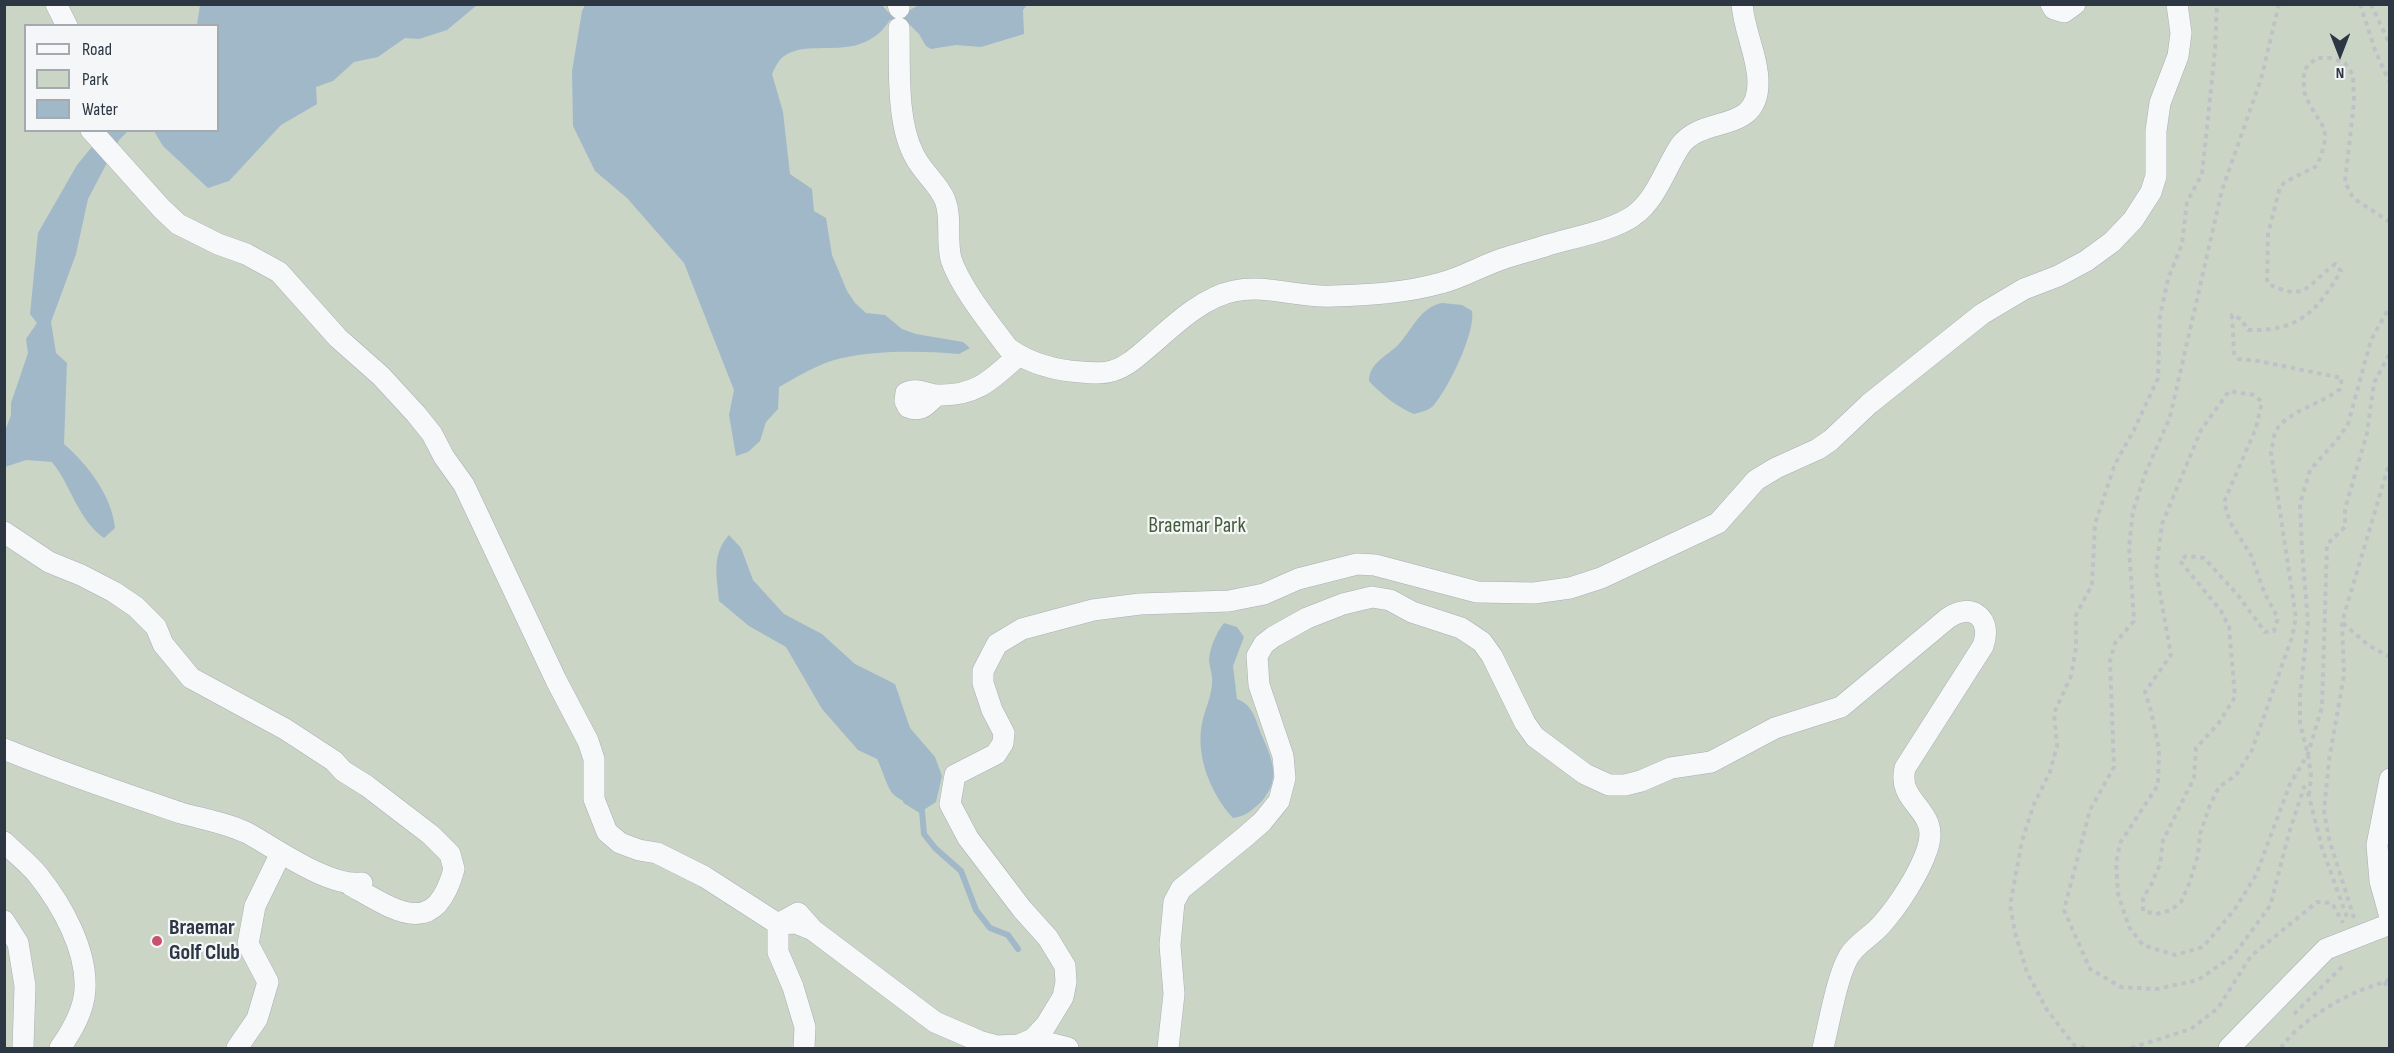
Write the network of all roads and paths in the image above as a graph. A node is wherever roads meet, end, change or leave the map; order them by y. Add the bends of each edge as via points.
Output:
1 (56, 4) edge
2 (1742, 4) edge
3 (2051, 4) edge
4 (2075, 4) edge
5 (2177, 4) edge
6 (2217, 4) edge
7 (2279, 4) edge
8 (2360, 4) edge
9 (2371, 4) edge
10 (898, 14) edge
11 (66, 24) edge
12 (2390, 45) edge
13 (2390, 83) edge
14 (93, 132) edge
15 (2390, 222) edge
16 (2390, 306) edge
17 (2390, 353) edge
18 (1018, 356) junction
19 (937, 395) dead end
20 (2390, 461) edge
21 (4, 532) edge
22 (2342, 622) junction
23 (2388, 656) dead end
24 (4, 748) edge
25 (2308, 754) junction
26 (2390, 779) edge
27 (2309, 796) junction
28 (4, 842) edge
29 (280, 855) junction
30 (2390, 917) edge
31 (4, 921) edge
32 (778, 924) junction
33 (2390, 924) edge
34 (2354, 938) junction
35 (2390, 979) edge
36 (2384, 982) junction
37 (2390, 990) edge
38 (1033, 1039) junction
39 (23, 1048) edge
40 (60, 1048) edge
41 (237, 1048) edge
42 (804, 1048) edge
43 (1068, 1048) edge
44 (1168, 1048) edge
45 (1823, 1048) edge
46 (2085, 1048) edge
47 (2131, 1048) edge
48 (2229, 1048) edge
49 (2281, 1048) edge

1 - 11 street
2 - 18 street via 1758,81 1753,106 1742,117 1690,136 1651,197 1623,222 1407,291 1330,296 1252,288 1228,292 1114,371 1058,369
3 - 4 street via 2064,12
5 - 38 street via 2181,33 2178,56 2160,103 2156,176 2133,220 2086,261 2024,289 1982,314 1869,404 1831,440 1756,480 1718,523 1601,578 1570,588 1534,593 1477,592 1357,564 1229,601 1093,610 1022,629 997,644 983,671 983,683 1004,733 1003,743 996,754 955,775 950,804 968,838 1048,938 1065,966 1063,998
6 - 46 path via 2202,174 2187,202 2182,244 2164,297 2157,339 2157,378 2115,464 2095,524 2092,585 2076,615 2071,676 2054,713 2057,746 2022,841 2010,905 2027,972 2047,1010 2074,1046
7 - 27 path via 2261,79 2222,190 2170,417 2133,511 2129,547 2134,621 2115,643 2110,661 2114,767 2090,810 2064,910 2090,969 2121,987 2157,989 2198,981 2233,956 2270,906 2304,787
8 - 13 path
9 - 12 path
10 - 18 street via 906,134 914,155 945,200 952,262 981,310
14 - 32 street via 178,224 279,272 338,338 398,393 432,434 468,494 588,741 594,759 594,799 607,832 620,843 657,853 686,867
15 - 25 path via 2353,198 2346,182 2353,75 2345,63 2316,58 2304,70 2304,93 2325,129 2325,146 2317,166 2280,187 2268,234 2267,283 2294,293 2308,289 2335,264 2341,271 2314,310 2300,321 2268,330 2248,330 2241,319 2232,315 2234,353 2238,359 2342,378 2340,389 2289,417 2276,430 2271,452 2296,618 2252,750 2236,775 2219,787 2210,805 2181,902 2156,915 2143,911 2143,898 2160,864 2163,840 2194,778 2196,748 2235,697 2229,627 2211,597 2180,561 2186,556 2204,558 2265,633 2274,631 2278,618 2251,555 2230,522 2224,502 2256,428 2262,402 2254,395 2229,391 2201,430 2162,524 2156,571 2170,655 2145,692 2159,749 2158,785 2120,843 2116,863 2118,894 2129,927 2144,945 2175,955 2202,947 2229,917 2256,875 2290,783
16 - 25 path via 2371,340 2348,424 2310,470 2301,504 2308,622 2300,724
17 - 25 path via 2374,383 2367,433 2345,509 2344,527 2327,544 2322,707
18 - 19 street via 980,388
20 - 22 path
21 - 29 street via 49,562 114,592 136,607 156,627 163,644 191,678 334,761 414,821 450,854 454,869 440,902 431,911 412,914 380,902 376,886 350,885
22 - 23 path via 2368,645
22 - 34 path via 2344,675 2324,811 2329,839 2354,913
24 - 29 street via 104,787 249,834
25 - 27 path
26 - 30 street via 2377,845 2380,882
27 - 34 path via 2322,848
28 - 40 street via 38,875 69,924 84,961 85,990 76,1025
29 - 41 street via 255,906 248,944 268,982 257,1019
31 - 39 street via 18,943 25,986
32 - 38 street via 798,914 813,930 935,1022 997,1046 1019,1045
32 - 42 street via 778,952 805,1027
33 - 34 street
34 - 47 path via 2332,903 2317,902 2251,956 2218,1008 2191,1029
34 - 48 street via 2326,949
35 - 36 path
36 - 37 path
36 - 49 path via 2331,1006 2288,1037
38 - 43 street
44 - 45 street via 1174,994 1170,945 1174,902 1185,885 1262,822 1279,801 1285,778 1283,756 1258,685 1257,656 1273,637 1307,618 1372,597 1390,600 1412,612 1461,628 1482,642 1492,656 1535,737 1591,777 1625,785 1671,768 1711,762 1775,728 1841,707 1955,613 1976,614 1985,624 1983,646 1902,778 1905,792 1928,821 1928,850 1888,916 1849,957

